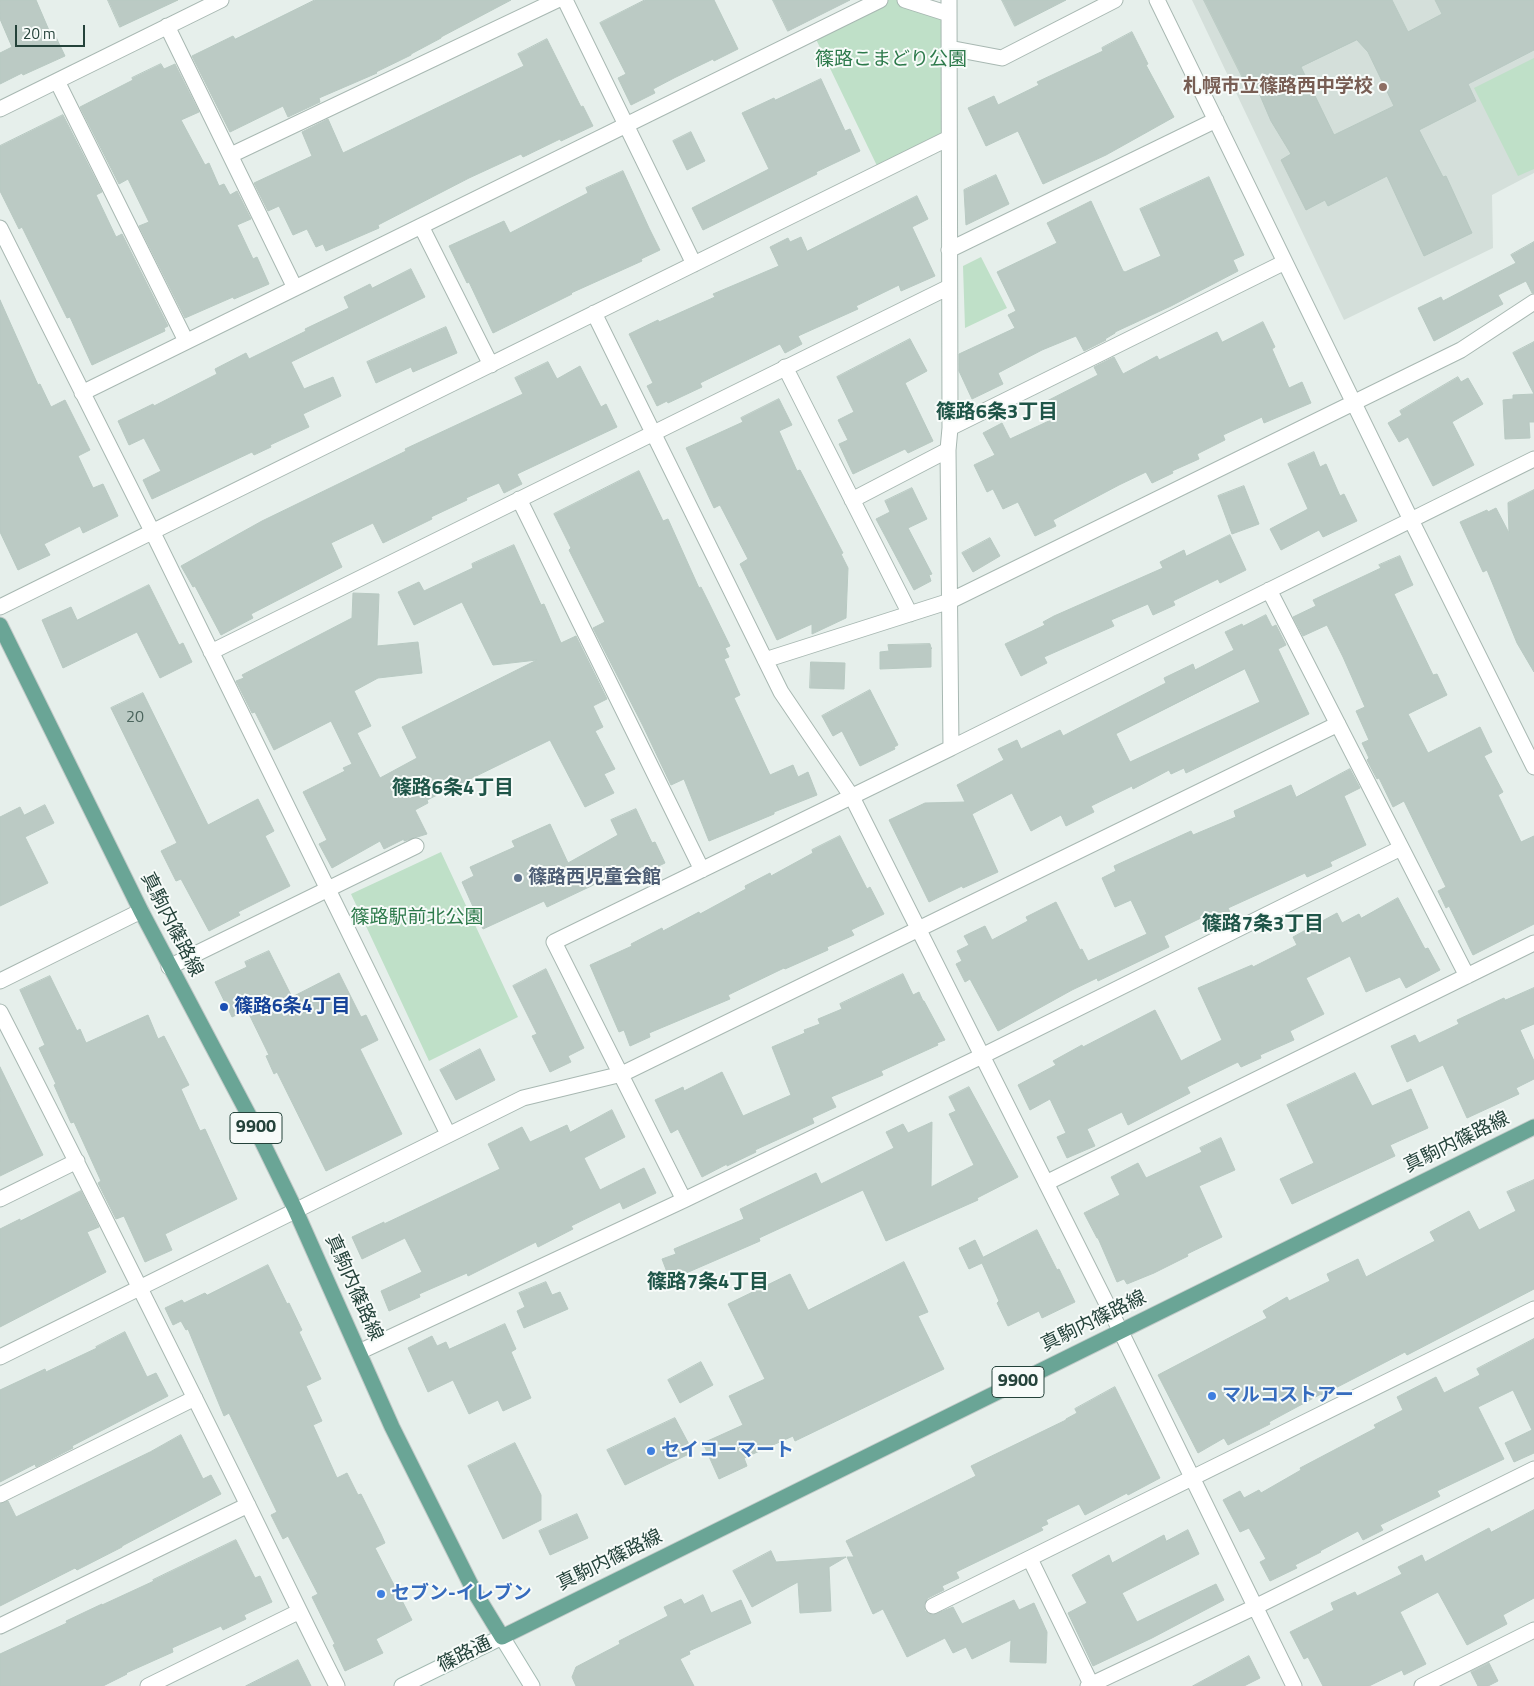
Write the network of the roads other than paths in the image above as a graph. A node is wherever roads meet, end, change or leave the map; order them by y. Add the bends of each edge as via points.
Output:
1 (221, 0) edge
2 (557, 0) edge
3 (565, 0) edge
4 (880, 0) edge
5 (905, 0) edge
6 (1114, 0) edge
7 (1157, 0) edge
8 (949, 7) edge
9 (167, 26) junction
10 (948, 48) junction
11 (56, 81) junction
12 (0, 109) edge
13 (1216, 120) junction
14 (627, 125) junction
15 (949, 138) junction
16 (231, 155) junction
17 (421, 226) junction
18 (0, 228) edge
19 (949, 250) junction
20 (1286, 262) junction
21 (694, 264) junction
22 (949, 286) junction
23 (295, 288) junction
24 (1534, 302) edge
25 (594, 313) junction
26 (186, 341) junction
27 (491, 365) junction
28 (785, 367) junction
29 (82, 392) junction
30 (1354, 403) junction
31 (950, 428) junction
32 (653, 432) junction
33 (948, 450) junction
34 (1534, 459) edge
35 (519, 498) junction
36 (852, 500) junction
37 (1411, 520) junction
38 (152, 533) junction
39 (1269, 590) junction
40 (950, 601) junction
41 (0, 607) edge
42 (910, 614) junction
43 (0, 625) edge
44 (211, 652) junction
45 (765, 660) junction
46 (1338, 724) junction
47 (951, 748) junction
48 (1534, 767) edge
49 (852, 797) junction
50 (416, 846) dead end
51 (1401, 848) junction
52 (702, 870) junction
53 (327, 889) junction
54 (140, 911) junction
55 (918, 928) junction
56 (1534, 943) edge
57 (169, 967) junction
58 (1467, 976) junction
59 (0, 981) edge
60 (0, 1012) edge
61 (982, 1056) junction
62 (622, 1074) junction
63 (1534, 1128) edge
64 (448, 1134) junction
65 (77, 1161) junction
66 (1046, 1184) junction
67 (0, 1199) edge
68 (684, 1200) junction
69 (296, 1209) junction
70 (140, 1287) junction
71 (1534, 1309) edge
72 (1121, 1332) junction
73 (359, 1352) junction
74 (0, 1357) edge
75 (195, 1398) junction
76 (1534, 1469) edge
77 (1193, 1478) junction
78 (0, 1495) edge
79 (248, 1505) junction
80 (1030, 1559) junction
81 (933, 1606) dead end
82 (1255, 1607) junction
83 (298, 1612) junction
84 (0, 1626) edge
85 (1534, 1630) edge
86 (502, 1637) junction
87 (1090, 1685) edge
88 (148, 1686) edge
89 (337, 1686) edge
90 (402, 1686) edge
91 (532, 1686) edge
92 (1294, 1686) edge
93 (1422, 1686) edge

1 - 9 street
2 - 16 street
3 - 14 street
4 - 14 street
5 - 8 street
6 - 10 street via 1002,58
7 - 13 street
8 - 10 street
9 - 11 street
9 - 16 street
10 - 15 street
11 - 12 street
11 - 26 street
13 - 19 street
13 - 20 street
14 - 17 street
14 - 21 street
15 - 19 street
15 - 21 street
16 - 23 street
17 - 23 street
17 - 27 street
18 - 29 street
19 - 22 street
20 - 30 street
20 - 31 street
21 - 25 street
22 - 28 street
22 - 31 street
23 - 26 street
24 - 30 street via 1462,350
25 - 27 street
25 - 32 street
26 - 29 street
27 - 38 street
28 - 32 street
28 - 36 street
29 - 38 street
30 - 37 street
30 - 40 street
31 - 33 street
32 - 35 street
32 - 45 street
33 - 36 street
33 - 40 street
34 - 37 street
35 - 44 street
35 - 52 street
36 - 42 street
37 - 39 street
37 - 48 street
38 - 41 street
38 - 44 street
39 - 46 street
39 - 47 street
40 - 42 street
40 - 47 street
42 - 45 street
43 - 54 main road, 真駒内篠路線 / 9900
44 - 53 street
45 - 49 street via 781,692
46 - 51 street
46 - 55 street
47 - 49 street
49 - 52 street
49 - 55 street
50 - 53 street
51 - 58 street
51 - 61 street
52 - 62 street via 554,942
53 - 57 street
53 - 64 street
54 - 57 main road, 真駒内篠路線 / 9900
54 - 59 street
55 - 61 street
55 - 62 street
56 - 58 street
57 - 69 main road, 真駒内篠路線 / 9900
58 - 66 street
60 - 65 street
61 - 66 street
61 - 68 street
62 - 64 street via 523,1098
62 - 68 street
63 - 72 main road, 真駒内篠路線 / 9900
64 - 69 street
65 - 67 street
65 - 70 street
66 - 72 street
68 - 73 street
69 - 70 street
69 - 73 main road, 真駒内篠路線 / 9900
70 - 74 street
70 - 75 street
71 - 77 street
72 - 77 street
72 - 86 main road, 真駒内篠路線 / 9900
73 - 86 main road, 真駒内篠路線 / 9900 via 392,1427 474,1591
75 - 78 street
75 - 79 street
76 - 82 street
77 - 80 street
77 - 82 street
79 - 83 street
79 - 84 street
80 - 81 street
80 - 87 street
82 - 87 street
82 - 92 street
83 - 88 street
83 - 89 street
85 - 93 street
86 - 90 street, 篠路通
86 - 91 street

